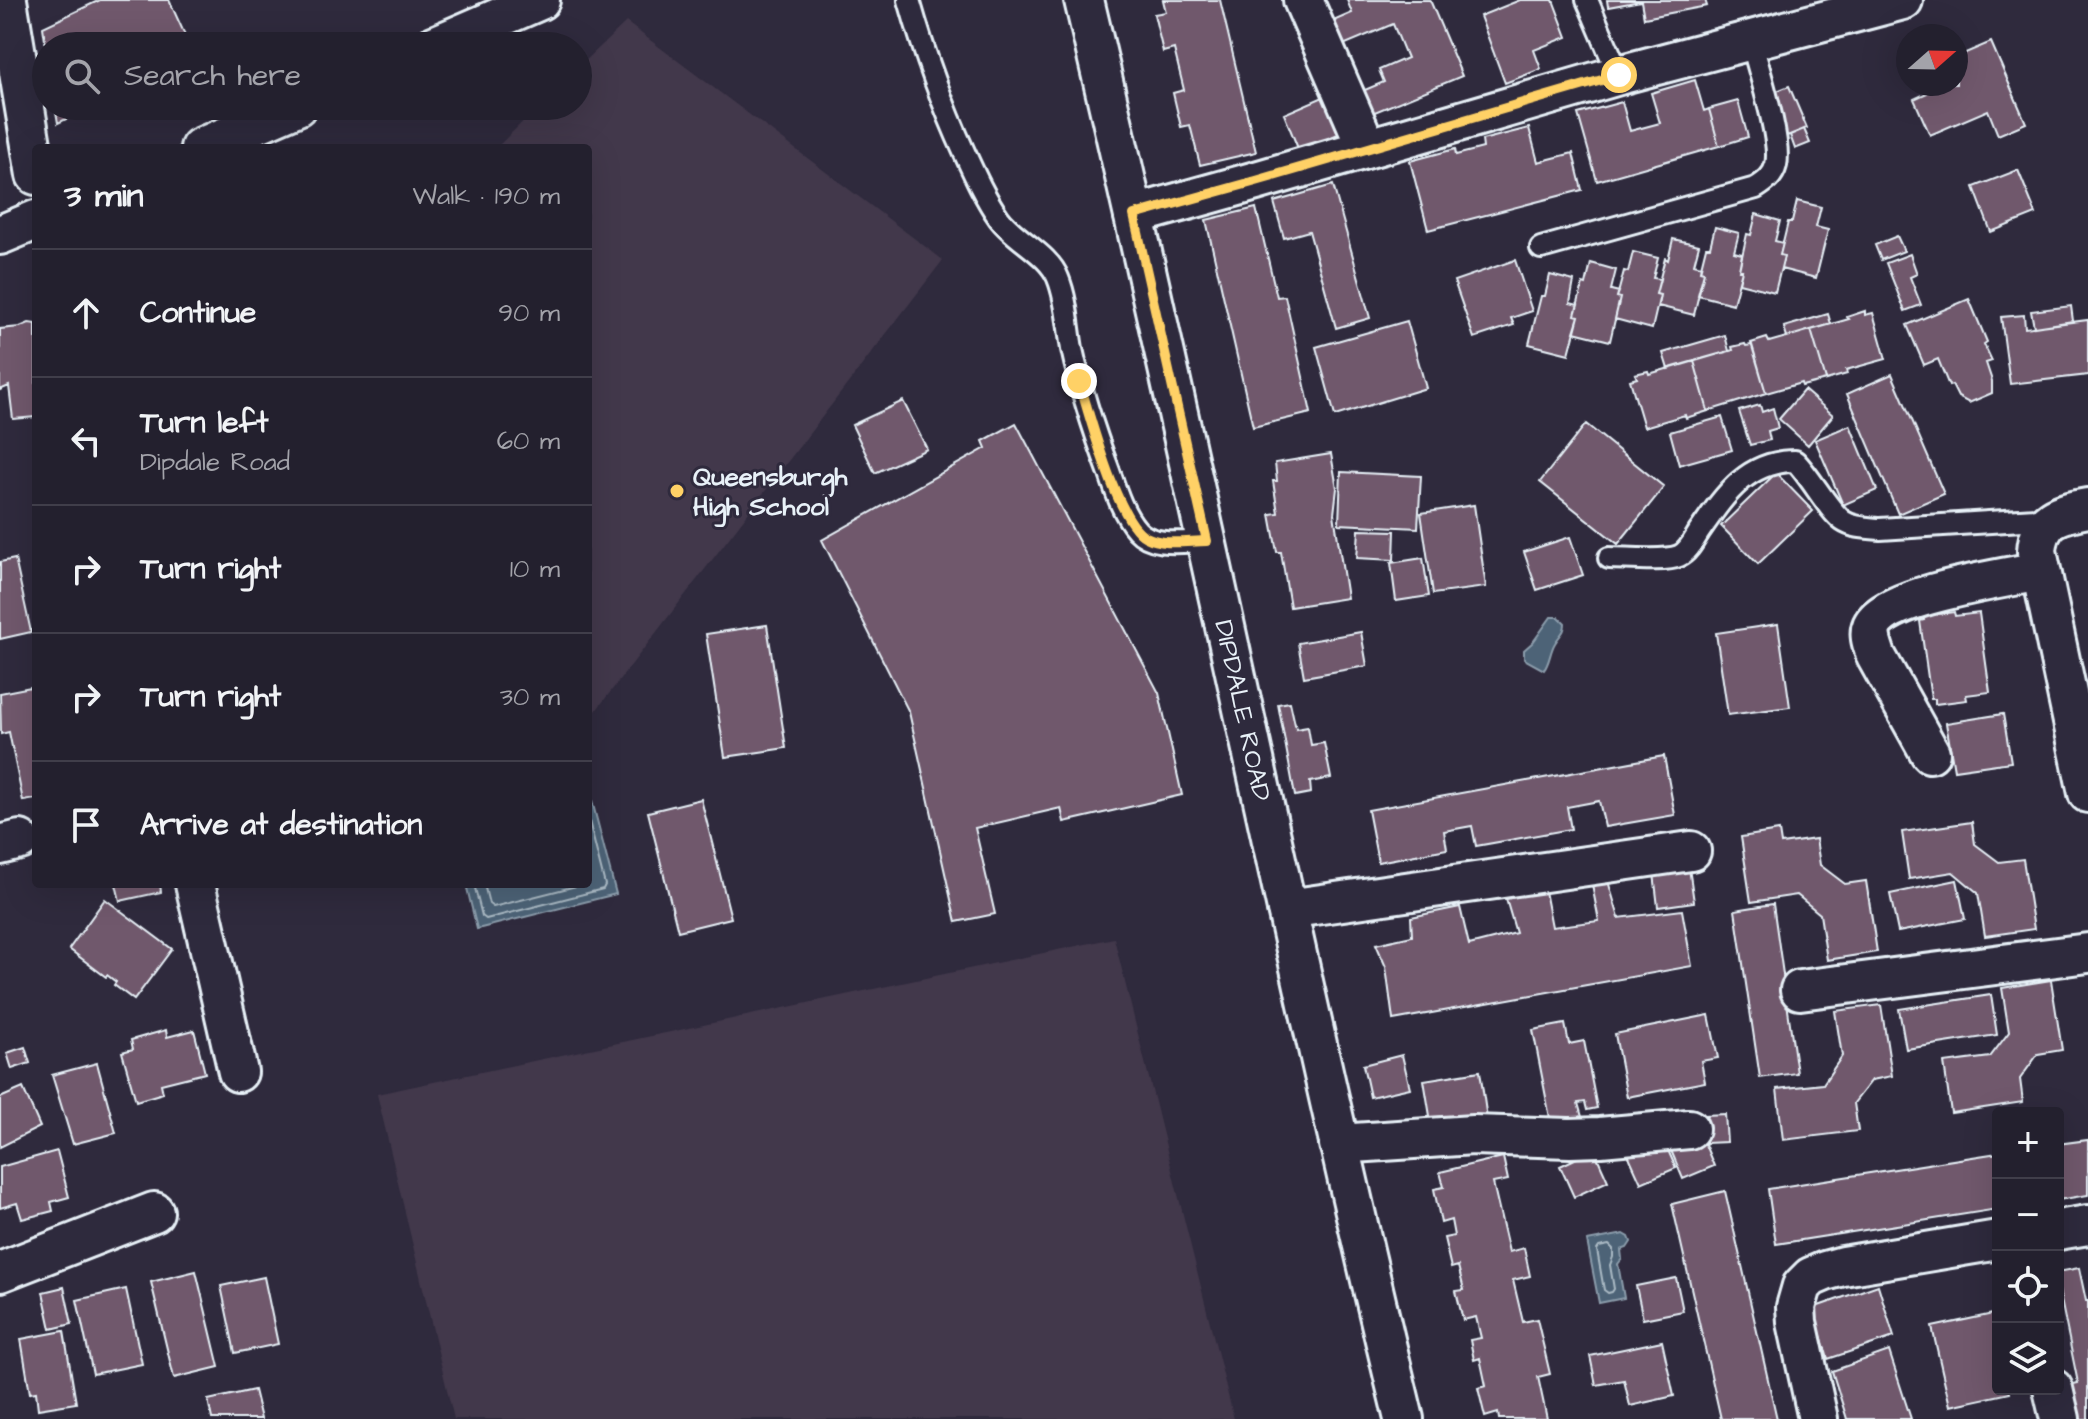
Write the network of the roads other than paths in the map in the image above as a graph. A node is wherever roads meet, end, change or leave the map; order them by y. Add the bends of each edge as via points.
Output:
1 (7, 0) edge
2 (540, 0) edge
3 (909, 0) edge
4 (1084, 0) edge
5 (1303, 0) edge
6 (1587, 0) edge
7 (1903, 0) edge
8 (466, 32) edge
9 (1751, 40) junction
10 (1619, 75) junction
11 (265, 120) edge
12 (209, 144) edge
13 (1367, 148) junction
14 (32, 151) edge
15 (1134, 215) junction
16 (32, 222) edge
17 (0, 235) edge
18 (1541, 248) dead end
19 (2069, 512) edge
20 (1207, 541) junction
21 (1609, 558) dead end
22 (2040, 571) junction
23 (1930, 753) dead end
24 (2088, 793) edge
25 (1691, 851) dead end
26 (196, 888) edge
27 (1287, 909) junction
28 (2088, 953) edge
29 (1800, 990) dead end
30 (238, 1072) dead end
31 (1689, 1129) dead end
32 (1339, 1144) junction
33 (154, 1212) dead end
34 (2088, 1225) edge
35 (2064, 1229) edge
36 (1992, 1241) edge
37 (0, 1272) edge
38 (2054, 1395) edge
39 (1404, 1419) edge
40 (1818, 1419) edge
41 (2060, 1419) edge

1 - 14 street
2 - 8 street
3 - 20 lane via 930,70 979,184 1000,220 1059,279 1079,381 1127,516 1154,540
4 - 15 street, DIPDALE ROAD
5 - 13 street
6 - 10 lane
7 - 9 street
9 - 10 street
9 - 18 lane via 1775,137 1776,166 1770,179 1756,188
10 - 13 street
11 - 12 street
13 - 15 street
15 - 20 street, DIPDALE ROAD
16 - 17 street
19 - 21 lane via 1860,527 1843,521 1795,461 1779,461 1756,469 1734,486 1679,555
19 - 22 street via 2038,537
20 - 27 street, DIPDALE ROAD
22 - 23 street via 1919,597 1892,607 1872,627 1876,656
22 - 24 street
25 - 27 street
26 - 30 street
27 - 32 street, DIPDALE ROAD
28 - 29 street
31 - 32 street via 1600,1137 1473,1135
32 - 39 street, DIPDALE ROAD
33 - 37 street
34 - 35 street
36 - 40 street via 1843,1266 1811,1277 1802,1286 1797,1322
38 - 41 street

